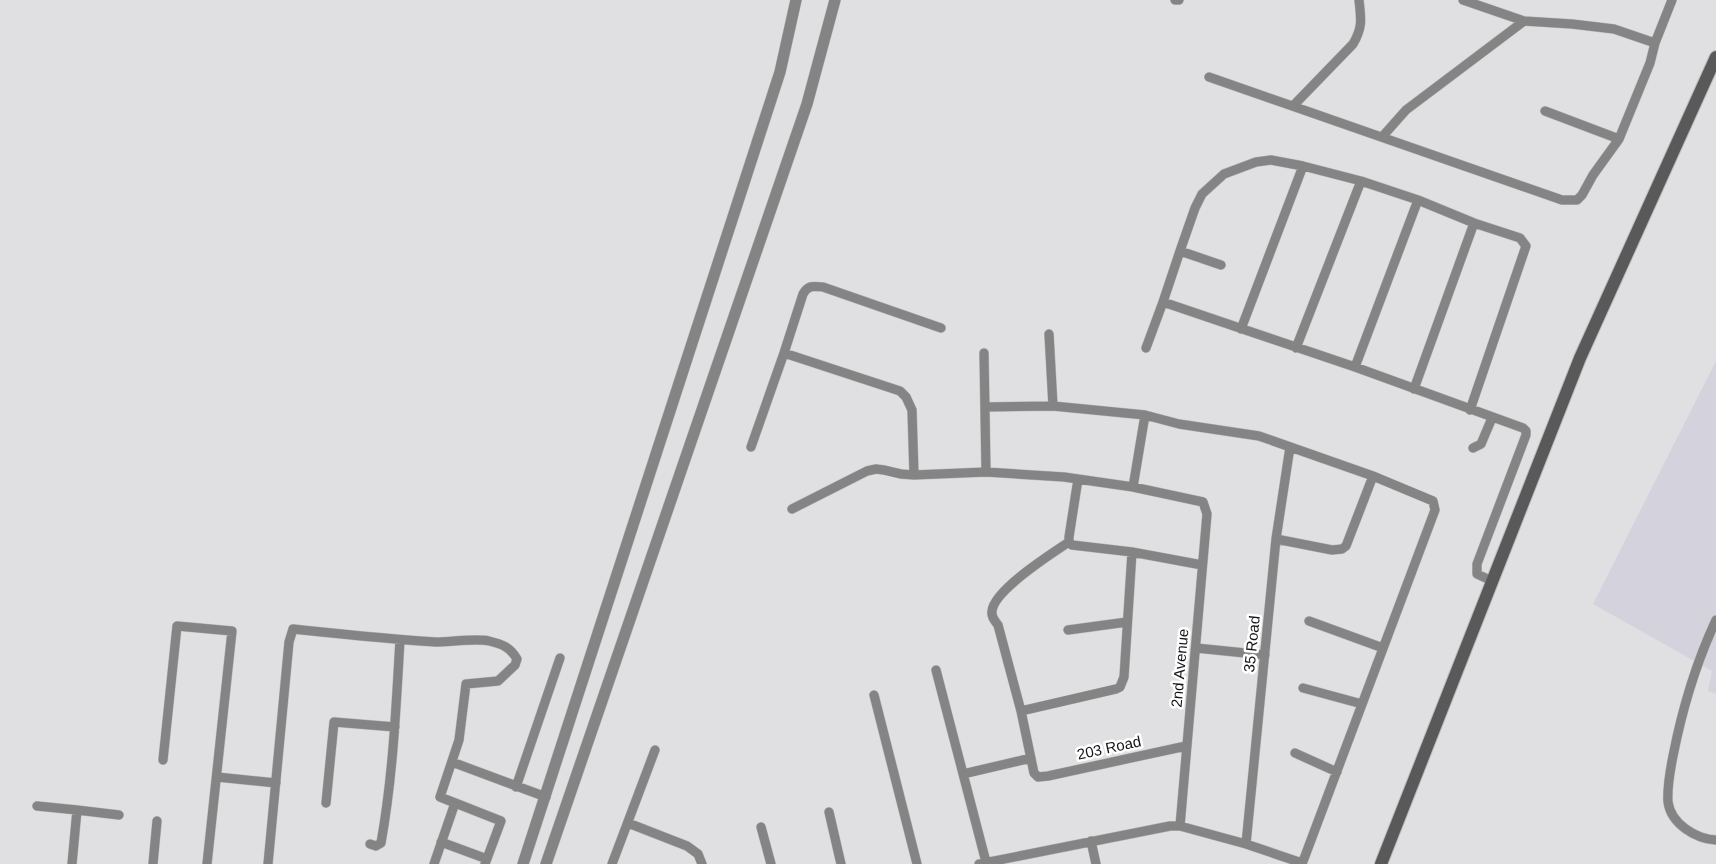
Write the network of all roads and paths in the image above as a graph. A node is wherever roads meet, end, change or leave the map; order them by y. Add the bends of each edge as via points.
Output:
1 (796, 0) edge
2 (835, 0) edge
3 (1359, 0) edge
4 (1463, 0) edge
5 (1672, 0) edge
6 (1524, 21) junction
7 (1655, 43) junction
8 (1716, 57) edge
9 (1209, 77) dead end
10 (1293, 106) junction
11 (1545, 111) dead end
12 (1382, 137) junction
13 (1619, 139) junction
14 (1302, 166) junction
15 (1361, 181) junction
16 (1418, 200) junction
17 (1474, 223) junction
18 (1180, 250) junction
19 (1221, 265) dead end
20 (1163, 302) junction
21 (941, 328) dead end
22 (1241, 328) junction
23 (1049, 334) dead end
24 (1146, 348) dead end
25 (1296, 348) junction
26 (784, 353) junction
27 (984, 353) dead end
28 (1355, 367) junction
29 (1414, 389) junction
30 (1053, 406) junction
31 (985, 407) junction
32 (1470, 410) junction
33 (1146, 415) junction
34 (1492, 418) junction
35 (751, 447) dead end
36 (1290, 447) junction
37 (1473, 448) dead end
38 (986, 472) junction
39 (914, 475) junction
40 (1373, 476) junction
41 (1078, 479) junction
42 (1133, 487) junction
43 (792, 509) dead end
44 (1276, 539) junction
45 (1069, 542) junction
46 (1132, 552) junction
47 (1202, 565) junction
48 (1492, 581) junction
49 (1716, 620) edge
50 (1310, 621) dead end
51 (1127, 622) junction
52 (1068, 630) dead end
53 (400, 640) junction
54 (1196, 648) junction
55 (1383, 648) junction
56 (1265, 655) junction
57 (560, 658) dead end
58 (936, 670) dead end
59 (1303, 688) dead end
60 (874, 695) dead end
61 (1362, 704) junction
62 (1021, 711) junction
63 (395, 727) junction
64 (1186, 746) junction
65 (655, 750) dead end
66 (1295, 754) dead end
67 (1031, 758) junction
68 (163, 760) dead end
69 (452, 762) junction
70 (1337, 772) junction
71 (963, 774) junction
72 (217, 777) junction
73 (276, 782) junction
74 (516, 786) junction
75 (546, 797) junction
76 (326, 803) dead end
77 (455, 803) junction
78 (37, 806) dead end
79 (77, 810) junction
80 (829, 812) dead end
81 (119, 815) dead end
82 (156, 821) dead end
83 (628, 823) junction
84 (1180, 826) junction
85 (761, 827) dead end
86 (1091, 840) junction
87 (1716, 840) edge
88 (442, 842) junction
89 (370, 844) dead end
90 (1246, 844) junction
91 (1023, 860) edge
92 (486, 861) edge
93 (983, 863) edge
94 (72, 864) edge
95 (153, 864) edge
96 (207, 864) edge
97 (268, 864) edge
98 (434, 864) edge
99 (523, 864) edge
100 (546, 864) edge
101 (612, 864) edge
102 (702, 864) edge
103 (771, 864) edge
104 (841, 864) edge
105 (917, 864) edge
106 (1096, 864) edge
107 (1302, 864) edge
108 (1381, 864) edge

1 - 75 street via 780,72
2 - 100 street via 804,113
3 - 10 street via 1362,21 1353,44
4 - 6 street
5 - 7 street
6 - 7 street via 1614,29
6 - 12 street via 1406,110
7 - 13 street
8 - 48 main road via 1580,358
9 - 10 street
10 - 12 street
11 - 13 street
12 - 13 street via 1562,200 1577,200 1582,195
14 - 15 street
14 - 18 street via 1271,160 1224,174 1202,194
14 - 22 street
15 - 16 street
15 - 25 street
16 - 17 street
16 - 28 street
17 - 29 street
17 - 32 street via 1520,238 1526,246
18 - 19 street
18 - 20 street
20 - 22 street
20 - 24 street
21 - 26 street via 813,286 806,288 803,294
22 - 25 street
23 - 30 street
25 - 28 street
26 - 35 street
26 - 39 street via 900,391 912,410
27 - 31 street
28 - 29 street
29 - 32 street
30 - 31 street
30 - 33 street
31 - 38 street
32 - 34 street
33 - 36 street via 1179,424 1259,436
33 - 42 street
34 - 37 street via 1481,444
34 - 48 street via 1523,428 1526,435 1477,564 1476,574
36 - 40 street
36 - 44 street, 35 Road
38 - 39 street
38 - 41 street
39 - 43 street via 884,470 867,472
40 - 44 street via 1346,546 1342,549
40 - 55 street via 1430,499 1435,506
41 - 42 street
41 - 45 street
42 - 47 street, 2nd Avenue via 1203,502 1208,514
44 - 56 street, 35 Road
45 - 46 street via 1076,546
45 - 62 street via 1018,579 997,598 992,609
46 - 47 street
46 - 51 street
47 - 54 street, 2nd Avenue
48 - 108 main road
49 - 87 street via 1679,729 1669,778 1668,804 1683,827 1697,836
50 - 55 street
51 - 52 street
51 - 62 street via 1124,676 1120,687
53 - 63 street
53 - 69 street via 487,640 503,644 517,659 498,681 466,684 460,740
53 - 73 street via 293,630 289,642
54 - 56 street
54 - 64 street, 2nd Avenue
55 - 61 street
56 - 90 street, 35 Road
57 - 74 street
58 - 71 street
59 - 61 street
60 - 105 street
61 - 70 street
62 - 67 street
63 - 76 street via 334,722
63 - 89 street via 382,843
64 - 67 street, 203 Road via 1038,777
64 - 84 street, 2nd Avenue
65 - 83 street
66 - 70 street
67 - 71 street
68 - 72 street via 177,626 232,631
69 - 74 street
69 - 77 street via 440,797
70 - 107 street
71 - 93 street
72 - 73 street
72 - 96 street
73 - 97 street
74 - 75 street
75 - 99 street
77 - 88 street
77 - 92 street via 501,821
78 - 79 street
79 - 81 street
79 - 94 street
80 - 104 street
82 - 95 street
83 - 101 street
83 - 102 street via 687,846 698,854
84 - 86 street
84 - 90 street
85 - 103 street
86 - 91 street
86 - 106 street
88 - 92 street
88 - 98 street
90 - 107 street
91 - 93 street

